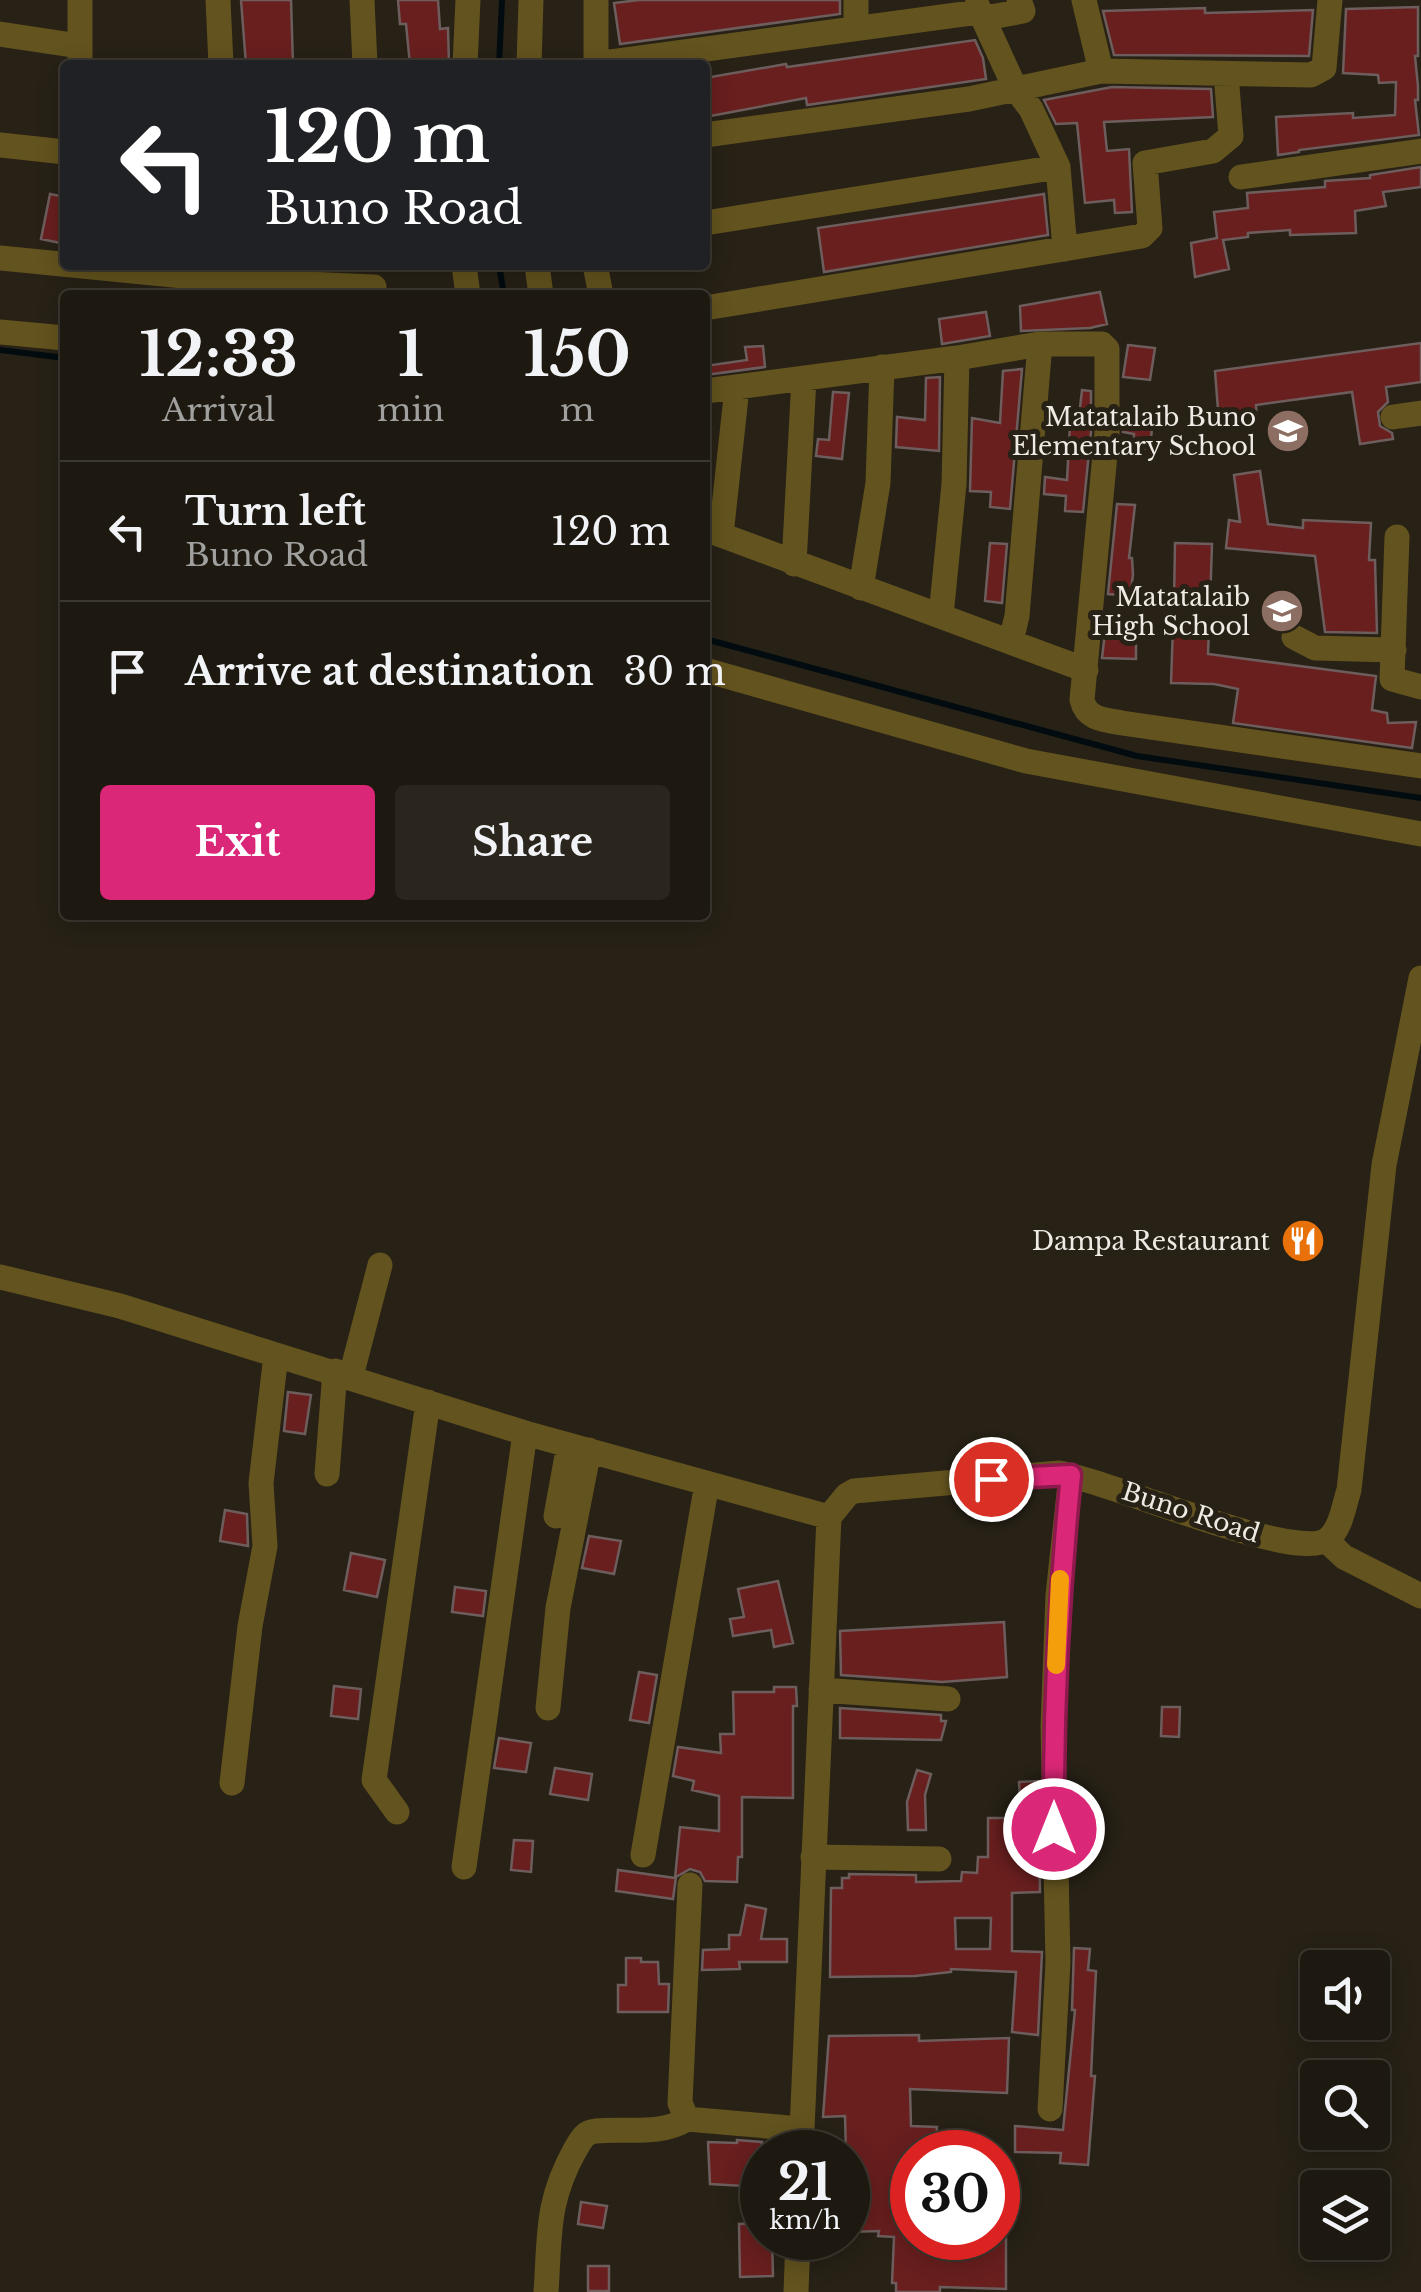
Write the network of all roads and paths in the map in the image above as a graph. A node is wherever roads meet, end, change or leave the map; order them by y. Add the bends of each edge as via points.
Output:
1 (80, 0) edge
2 (218, 0) edge
3 (362, 0) edge
4 (468, 0) edge
5 (531, 0) edge
6 (596, 0) edge
7 (856, 0) edge
8 (1020, 0) edge
9 (1084, 0) edge
10 (1330, 0) edge
11 (977, 6) edge
12 (856, 28) junction
13 (0, 34) edge
14 (80, 55) edge
15 (221, 60) edge
16 (365, 60) edge
17 (465, 60) edge
18 (528, 60) edge
19 (596, 60) edge
20 (625, 60) edge
21 (1102, 72) junction
22 (1226, 74) junction
23 (1016, 88) junction
24 (710, 134) edge
25 (0, 145) edge
26 (1421, 150) edge
27 (60, 151) edge
28 (1058, 167) junction
29 (1242, 176) dead end
30 (710, 222) edge
31 (1066, 249) junction
32 (0, 258) edge
33 (60, 263) edge
34 (166, 270) edge
35 (233, 273) edge
36 (374, 282) edge
37 (710, 307) edge
38 (0, 332) edge
39 (60, 338) edge
40 (1040, 344) junction
41 (957, 358) junction
42 (882, 367) junction
43 (804, 378) junction
44 (736, 388) junction
45 (710, 391) edge
46 (1421, 413) edge
47 (1393, 417) dead end
48 (713, 532) edge
49 (1397, 537) dead end
50 (794, 564) junction
51 (861, 588) junction
52 (941, 616) junction
53 (1294, 638) dead end
54 (1011, 641) junction
55 (1394, 650) junction
56 (1086, 670) junction
57 (710, 671) edge
58 (1421, 687) edge
59 (1421, 766) edge
60 (1421, 834) edge
61 (1421, 978) edge
62 (380, 1265) dead end
63 (0, 1277) edge
64 (276, 1355) junction
65 (343, 1374) junction
66 (428, 1402) junction
67 (525, 1432) junction
68 (579, 1448) junction
69 (327, 1474) dead end
70 (1071, 1475) junction
71 (707, 1483) junction
72 (556, 1516) dead end
73 (829, 1517) junction
74 (1327, 1542) junction
75 (1421, 1596) edge
76 (821, 1690) junction
77 (948, 1699) dead end
78 (548, 1708) dead end
79 (232, 1783) dead end
80 (397, 1812) dead end
81 (644, 1855) dead end
82 (813, 1858) junction
83 (939, 1859) dead end
84 (464, 1867) dead end
85 (690, 1885) dead end
86 (1050, 2110) dead end
87 (687, 2119) junction
88 (744, 2130) edge
89 (801, 2130) edge
90 (797, 2260) edge
91 (546, 2292) edge
92 (796, 2292) edge

1 - 14 street
2 - 15 street
3 - 16 street
4 - 17 street
5 - 18 street
6 - 19 street
7 - 12 street
8 - 11 street via 1023,10 990,18
9 - 21 street
10 - 22 street via 1322,70 1312,76
11 - 12 street
11 - 23 street
12 - 20 street
13 - 14 street
21 - 22 street
21 - 23 street
22 - 31 street via 1229,140 1213,151 1144,164 1148,232
23 - 24 street
23 - 28 street
25 - 27 street
26 - 29 street
28 - 30 street
28 - 31 street
31 - 37 street
32 - 33 street
34 - 35 street
35 - 36 street
38 - 39 street
40 - 41 street
40 - 54 street
40 - 56 street via 1100,343 1107,349
41 - 42 street
41 - 52 street
42 - 43 street
42 - 51 street via 878,483
43 - 44 street
43 - 50 street
44 - 45 street
44 - 48 street
46 - 47 street
48 - 50 street
49 - 55 street
50 - 51 street
51 - 52 street
52 - 54 street
53 - 55 street via 1315,648
54 - 56 street
55 - 58 street via 1392,680
56 - 59 street via 1082,700 1095,718
57 - 60 street via 1026,760
61 - 74 street via 1384,1165 1349,1490
62 - 65 street
63 - 64 street
64 - 65 street
64 - 79 street via 261,1483 265,1546
65 - 66 street
65 - 69 street
66 - 67 street
66 - 80 street via 374,1780
67 - 68 street
67 - 84 street
68 - 71 street
68 - 72 street
68 - 78 street
70 - 73 street, Buno Road via 854,1491
70 - 74 street, Buno Road via 1290,1544
70 - 86 street via 1053,1726 1058,1962
71 - 73 street
71 - 81 street
73 - 76 street
74 - 75 street
76 - 77 street
76 - 82 street
82 - 83 street
82 - 89 street
85 - 87 street via 680,2103
87 - 88 street
87 - 91 street via 658,2130 592,2131 582,2138 552,2202
90 - 92 street

